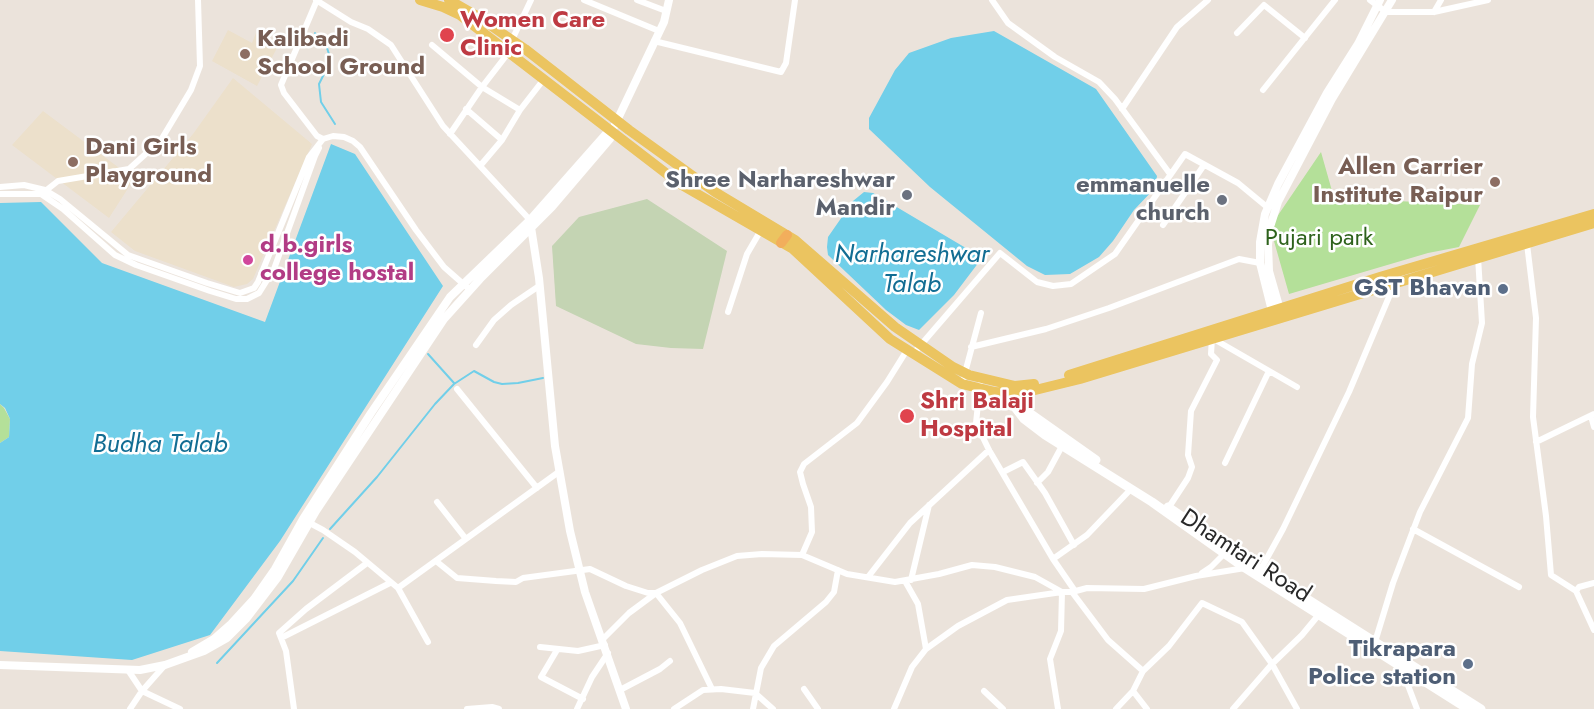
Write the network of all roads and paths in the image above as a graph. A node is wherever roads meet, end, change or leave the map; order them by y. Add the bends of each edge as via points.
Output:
1 (198, 0) edge
2 (317, 0) edge
3 (420, 0) edge
4 (449, 0) edge
5 (531, 0) edge
6 (584, 0) edge
7 (637, 0) edge
8 (669, 0) edge
9 (795, 0) edge
10 (992, 0) edge
11 (1208, 0) edge
12 (1335, 0) edge
13 (1370, 0) edge
14 (1392, 0) edge
15 (1441, 0) edge
16 (1488, 0) edge
17 (1379, 3) edge
18 (666, 11) junction
19 (1386, 12) junction
20 (1434, 12) junction
21 (659, 31) junction
22 (1237, 33) dead end
23 (1305, 38) junction
24 (512, 40) junction
25 (654, 41) junction
26 (432, 45) dead end
27 (509, 52) junction
28 (544, 79) junction
29 (482, 87) junction
30 (1263, 90) dead end
31 (466, 109) junction
32 (1122, 109) junction
33 (520, 110) junction
34 (618, 121) junction
35 (612, 131) junction
36 (450, 134) junction
37 (333, 136) junction
38 (323, 140) junction
39 (502, 140) junction
40 (1204, 165) junction
41 (480, 166) junction
42 (1170, 174) junction
43 (0, 186) edge
44 (43, 192) junction
45 (0, 194) edge
46 (1267, 207) junction
47 (1594, 214) edge
48 (1594, 223) edge
49 (531, 224) junction
50 (1163, 225) dead end
51 (761, 231) junction
52 (784, 238) junction
53 (1527, 243) junction
54 (1478, 258) junction
55 (1260, 263) junction
56 (1395, 284) junction
57 (539, 286) junction
58 (467, 287) junction
59 (728, 312) dead end
60 (981, 314) dead end
61 (1277, 314) junction
62 (1212, 339) junction
63 (476, 345) dead end
64 (971, 347) junction
65 (914, 350) junction
66 (1269, 370) junction
67 (964, 373) junction
68 (981, 383) junction
69 (962, 384) junction
70 (1297, 387) dead end
71 (457, 389) dead end
72 (1014, 390) junction
73 (1592, 415) edge
74 (1594, 427) edge
75 (1536, 442) junction
76 (1062, 446) junction
77 (989, 450) junction
78 (1225, 463) dead end
79 (560, 471) junction
80 (1003, 472) junction
81 (1037, 483) junction
82 (537, 488) junction
83 (1131, 489) junction
84 (437, 502) dead end
85 (929, 504) junction
86 (1169, 507) junction
87 (306, 521) junction
88 (1413, 529) junction
89 (466, 539) junction
90 (1074, 545) junction
91 (1225, 554) junction
92 (802, 555) junction
93 (1053, 559) junction
94 (436, 561) junction
95 (367, 563) junction
96 (1253, 567) junction
97 (580, 569) junction
98 (838, 570) junction
99 (1196, 576) junction
100 (868, 577) junction
101 (908, 580) junction
102 (390, 583) junction
103 (1594, 583) edge
104 (1519, 587) dead end
105 (398, 588) junction
106 (1073, 591) junction
107 (1576, 591) junction
108 (1062, 592) junction
109 (656, 593) junction
110 (1321, 611) junction
111 (1594, 630) edge
112 (281, 638) junction
113 (428, 642) dead end
114 (1375, 642) junction
115 (605, 646) junction
116 (540, 647) dead end
117 (926, 649) junction
118 (557, 650) junction
119 (670, 661) dead end
120 (168, 664) junction
121 (1272, 664) junction
122 (1403, 664) junction
123 (0, 665) edge
124 (128, 670) junction
125 (1143, 671) junction
126 (712, 689) junction
127 (804, 689) dead end
128 (620, 690) junction
129 (142, 691) junction
130 (984, 691) dead end
131 (1132, 691) junction
132 (755, 693) junction
133 (583, 699) junction
134 (895, 707) edge
135 (130, 709) edge
136 (180, 709) edge
137 (294, 709) edge
138 (467, 709) edge
139 (499, 709) edge
140 (578, 709) edge
141 (626, 709) edge
142 (674, 709) edge
143 (753, 709) edge
144 (773, 709) edge
145 (818, 709) edge
146 (902, 709) edge
147 (1003, 709) edge
148 (1058, 709) edge
149 (1116, 709) edge
150 (1147, 709) edge
151 (1233, 709) edge
152 (1297, 709) edge
153 (1417, 709) edge
154 (1468, 709) edge
155 (1481, 709) edge

1 - 44 street via 200,66 191,90 161,140 129,169 58,181
2 - 36 street via 391,45
2 - 38 street via 281,85
3 - 27 main road via 460,15
4 - 24 main road
5 - 24 street
6 - 21 street
7 - 18 street
8 - 18 street
9 - 25 street via 786,63 781,72
10 - 32 street via 1008,23 1099,82
11 - 32 street via 1177,27
12 - 23 street
13 - 17 street
14 - 19 street
15 - 20 street
16 - 20 street
17 - 19 street
17 - 46 street
18 - 21 street
19 - 20 street
19 - 61 street via 1332,99 1278,201 1268,245
21 - 25 street
22 - 23 street via 1264,4
23 - 30 street
24 - 34 main road
25 - 34 street
26 - 29 street
27 - 28 main road
27 - 29 street
28 - 33 street
28 - 35 main road
29 - 31 street
29 - 33 street
31 - 36 street
31 - 39 street
32 - 42 street
33 - 39 street
34 - 35 street
34 - 52 main road
35 - 49 street
35 - 51 main road via 680,184
36 - 41 street
37 - 38 street
37 - 44 street via 315,156 274,269 259,293 247,299 210,291 115,255
37 - 58 street via 344,137 360,147 444,267
38 - 44 street via 301,173 258,282 254,288 240,293 128,255 60,199
39 - 41 street
40 - 42 street via 1185,154
40 - 46 street via 1238,183
40 - 50 street
41 - 49 street
42 - 65 street via 1115,254 1071,284 1053,286 1037,282 1000,253
43 - 44 street via 24,185
44 - 45 street
46 - 55 street via 1260,234
47 - 61 main road via 1380,277
48 - 53 main road
49 - 57 street
49 - 58 street
51 - 52 main road
51 - 59 street via 747,254
52 - 65 main road via 864,317
53 - 54 main road
53 - 75 street via 1536,318
54 - 56 main road
54 - 88 street via 1482,323 1472,364 1468,418
55 - 61 street
55 - 64 street via 1239,259 1046,329
56 - 61 main road
56 - 96 street via 1283,529
57 - 63 street via 494,320
57 - 79 street
58 - 87 street via 450,297 429,325
60 - 64 street
61 - 62 main road
61 - 72 main road via 1189,336
62 - 66 street
62 - 72 main road via 1080,379
62 - 86 street via 1211,354 1217,360 1191,411 1188,455 1192,467
64 - 67 street
65 - 67 main road
65 - 69 main road
65 - 92 street via 857,423 804,464 800,472 811,507 812,532
66 - 70 street
66 - 78 street
67 - 68 main road
67 - 69 street
68 - 69 main road
68 - 72 main road
68 - 77 street via 976,423
71 - 82 street
72 - 76 main road, Dhamtari Road via 1014,406 1024,418
72 - 86 main road, Dhamtari Road via 1033,416
73 - 74 street
73 - 75 street
75 - 107 street via 1551,575
76 - 81 street
76 - 83 main road, Dhamtari Road
77 - 80 street
77 - 85 street
79 - 82 street
79 - 97 street
80 - 81 street via 1023,462
80 - 93 street
81 - 90 street
82 - 89 street
83 - 90 street
83 - 91 main road, Dhamtari Road
84 - 89 street
85 - 100 street
85 - 101 street
86 - 96 main road, Dhamtari Road
87 - 95 street
87 - 120 street via 254,599 231,624 214,639
88 - 104 street
88 - 114 street
89 - 94 street
90 - 93 street
91 - 96 main road, Dhamtari Road
91 - 99 street
92 - 98 street
92 - 109 street via 737,556
93 - 106 street
94 - 97 street via 457,578 496,581 516,582
94 - 105 street
95 - 102 street
95 - 112 street via 306,609 279,633
96 - 99 street
96 - 110 main road, Dhamtari Road
96 - 110 main road, Dhamtari Road
97 - 109 street via 590,569 626,586
97 - 115 street
98 - 100 street
98 - 132 street via 834,592 826,602 774,646 761,668
99 - 106 street via 1144,589
100 - 101 street
101 - 108 street via 972,564 1035,577
101 - 117 street via 918,604
102 - 105 street
102 - 112 street
103 - 107 street
105 - 113 street
106 - 108 street
106 - 125 street via 1108,640
107 - 111 street
108 - 117 street via 998,603
108 - 148 street via 1062,631 1050,659
109 - 115 street via 628,613
109 - 126 street via 680,623
110 - 114 main road, Dhamtari Road
110 - 121 street
110 - 122 main road, Dhamtari Road
112 - 137 street
114 - 122 main road, Dhamtari Road
115 - 118 street
115 - 128 street
115 - 133 street
116 - 118 street
117 - 134 street via 912,667
118 - 133 street via 541,677
119 - 128 street
120 - 124 street
120 - 129 street
121 - 125 street via 1242,622 1202,603
121 - 151 street
121 - 152 street
122 - 153 street
122 - 154 main road, Dhamtari Road
122 - 155 main road, Dhamtari Road
123 - 124 street
124 - 129 street
125 - 131 street
126 - 132 street
126 - 142 street via 703,690
127 - 145 street
128 - 141 street
129 - 135 street
129 - 136 street
130 - 147 street
131 - 149 street
131 - 150 street
132 - 143 street
132 - 144 street
133 - 140 street
134 - 146 street
138 - 139 street

